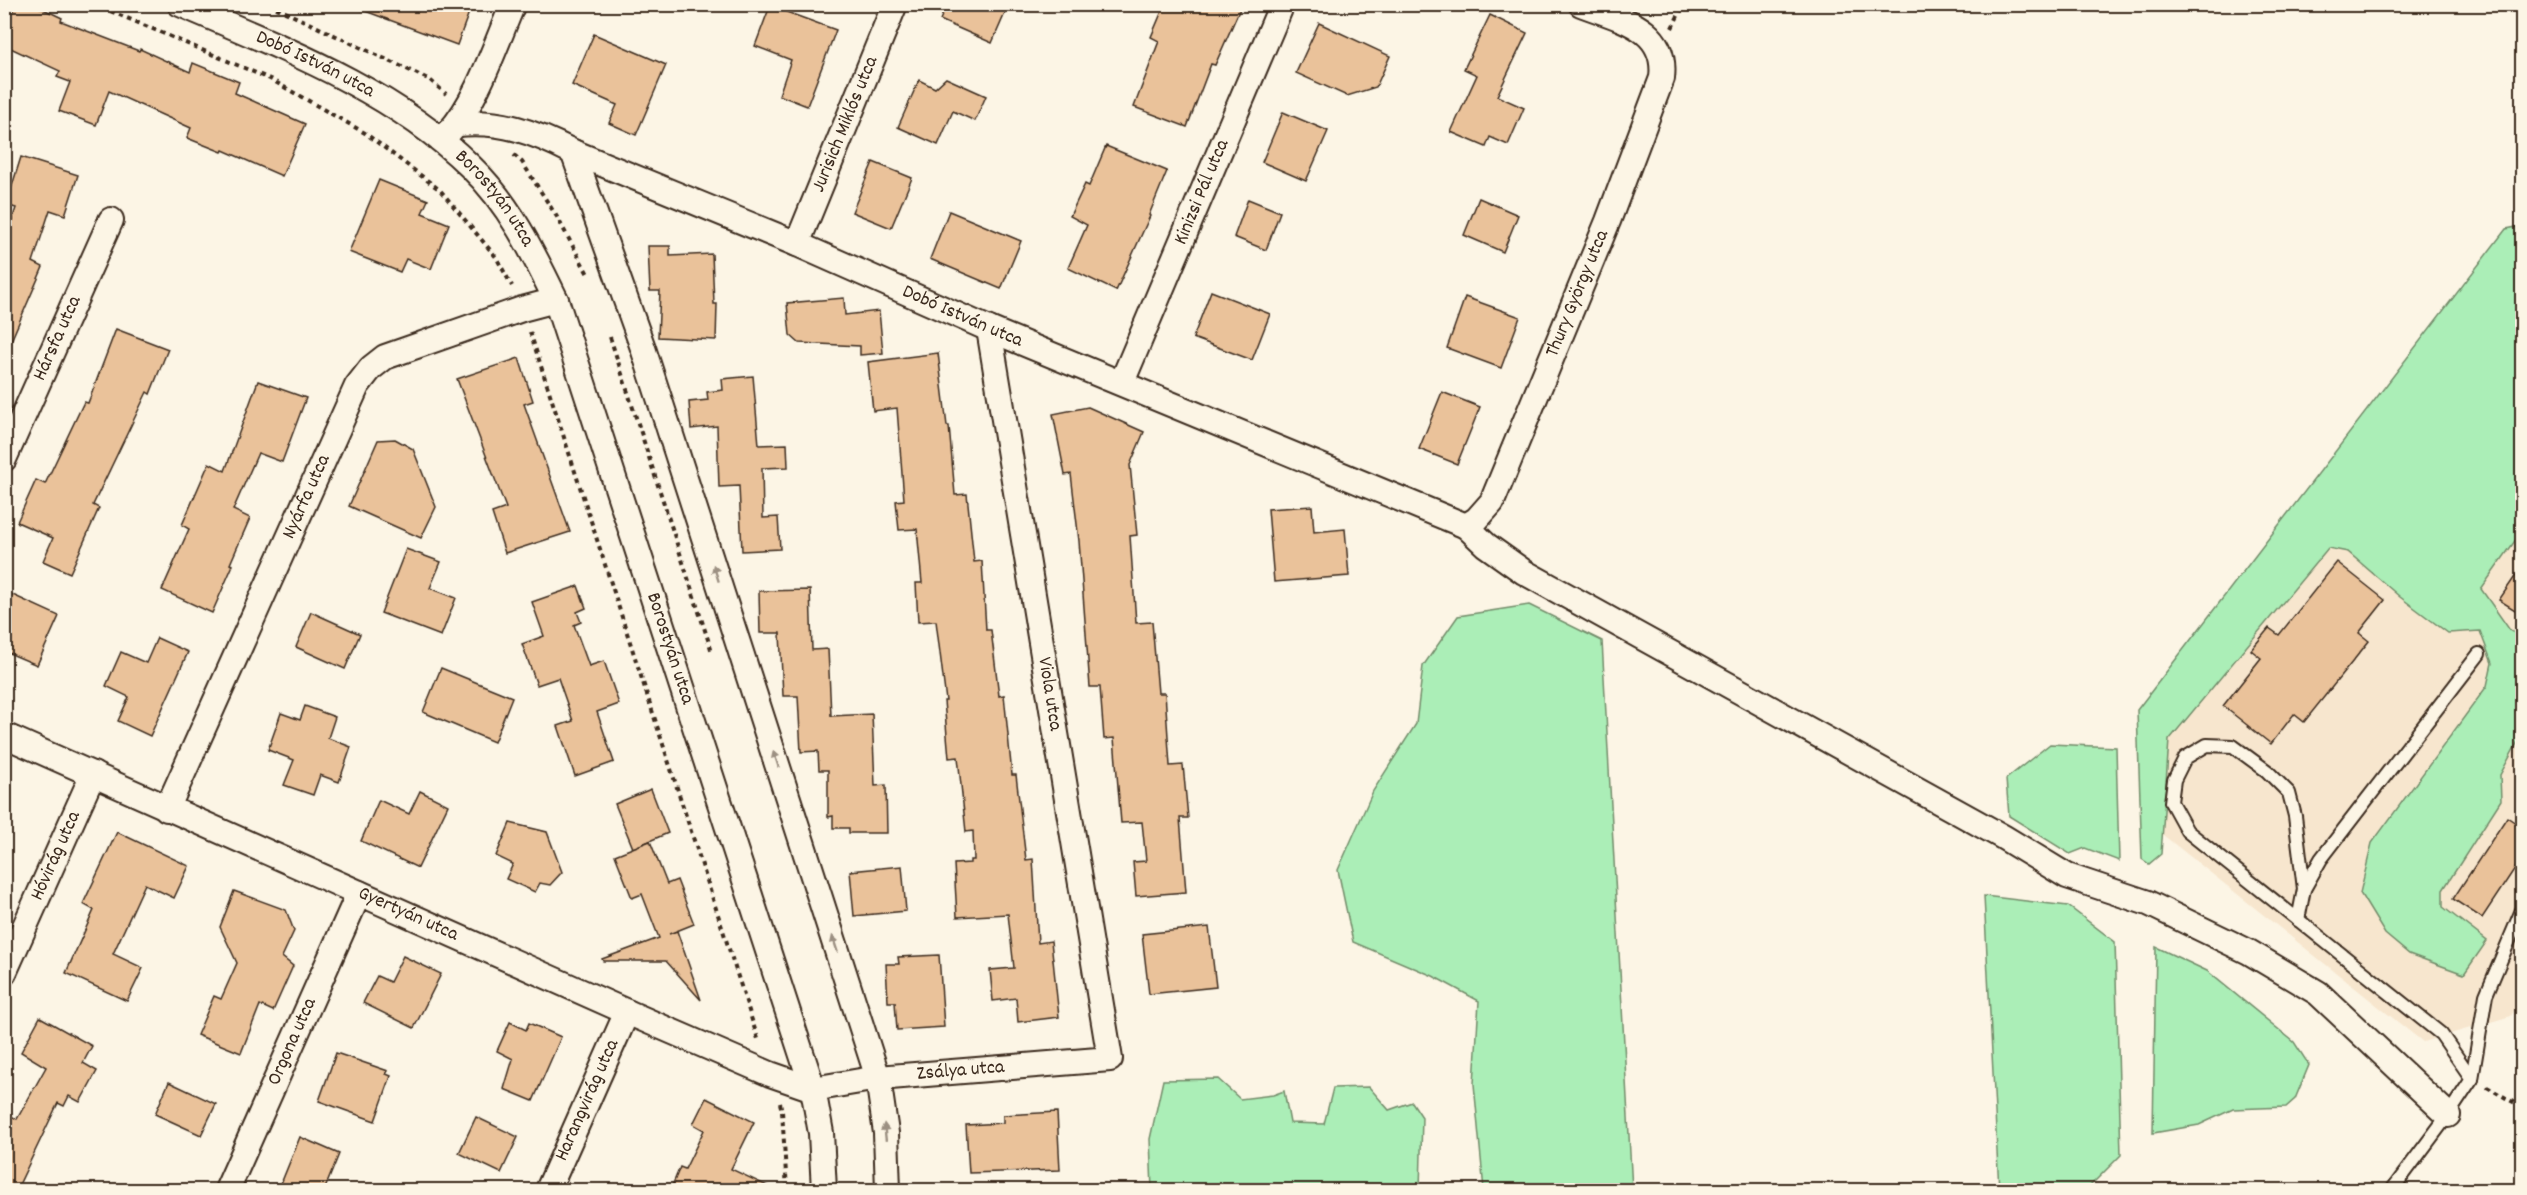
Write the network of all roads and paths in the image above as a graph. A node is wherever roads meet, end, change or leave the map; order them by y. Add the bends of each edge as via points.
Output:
1 (94, 4) edge
2 (180, 4) edge
3 (513, 4) edge
4 (895, 4) edge
5 (1282, 4) edge
6 (1581, 4) edge
7 (450, 132) junction
8 (573, 152) junction
9 (111, 220) dead end
10 (797, 244) junction
11 (556, 300) junction
12 (522, 309) junction
13 (989, 329) junction
14 (1122, 382) junction
15 (4, 459) edge
16 (1466, 526) junction
17 (2479, 654) dead end
18 (4, 735) edge
19 (93, 774) junction
20 (167, 809) junction
21 (2304, 889) junction
22 (359, 893) junction
23 (2523, 910) edge
24 (2298, 920) junction
25 (4, 973) edge
26 (627, 1012) junction
27 (1110, 1059) joint
28 (770, 1074) junction
29 (878, 1078) junction
30 (2472, 1079) junction
31 (813, 1089) junction
32 (2523, 1107) edge
33 (2448, 1115) junction
34 (227, 1191) edge
35 (548, 1191) edge
36 (787, 1191) edge
37 (824, 1191) edge
38 (888, 1191) edge
39 (2392, 1191) edge

1 - 12 path via 270,79 365,133 440,190 501,263
2 - 7 street, Dobó István utca via 292,52
3 - 7 street via 472,98
4 - 10 street, Jurisich Miklós utca
5 - 14 street, Kinizsi Pál utca
6 - 16 street, Thury György utca via 1636,26 1652,37 1664,62 1662,78 1604,232 1492,502
7 - 8 street, Dobó István utca via 483,121 517,128
7 - 11 street, Borostyán utca via 531,246
8 - 10 street, Dobó István utca
29 -> 8 street via 643,348
9 - 15 street, Hársfa utca
10 - 13 street, Dobó István utca
11 - 12 street, Nyárfa utca
11 - 31 street, Borostyán utca
12 - 20 street, Nyárfa utca via 386,357 357,386
12 - 28 path
13 - 14 street, Dobó István utca
13 - 27 street, Viola utca
14 - 16 street, Dobó István utca
16 - 33 street via 1485,545 1524,572 2067,876 2148,903 2249,952 2318,993
17 - 21 lane via 2321,859
18 - 19 street, Gyertyán utca
19 - 20 street, Gyertyán utca
19 - 25 street, Hóvirág utca
20 - 22 street, Gyertyán utca
21 - 24 lane
21 - 24 lane via 2289,793 2233,746 2207,745 2185,758 2174,780 2171,802 2187,831
22 - 26 street, Gyertyán utca
22 - 34 street, Orgona utca
23 - 30 lane via 2486,995
24 - 30 lane via 2441,1034
26 - 28 street, Gyertyán utca
26 - 35 street, Harangvirág utca
27 - 29 street, Zsálya utca
28 - 31 street, Gyertyán utca
28 - 36 path via 782,1111
29 - 31 street, Zsálya utca
38 -> 29 street via 886,1133
30 - 32 path
30 - 33 lane
31 - 37 street, Borostyán utca via 821,1133
33 - 39 lane

